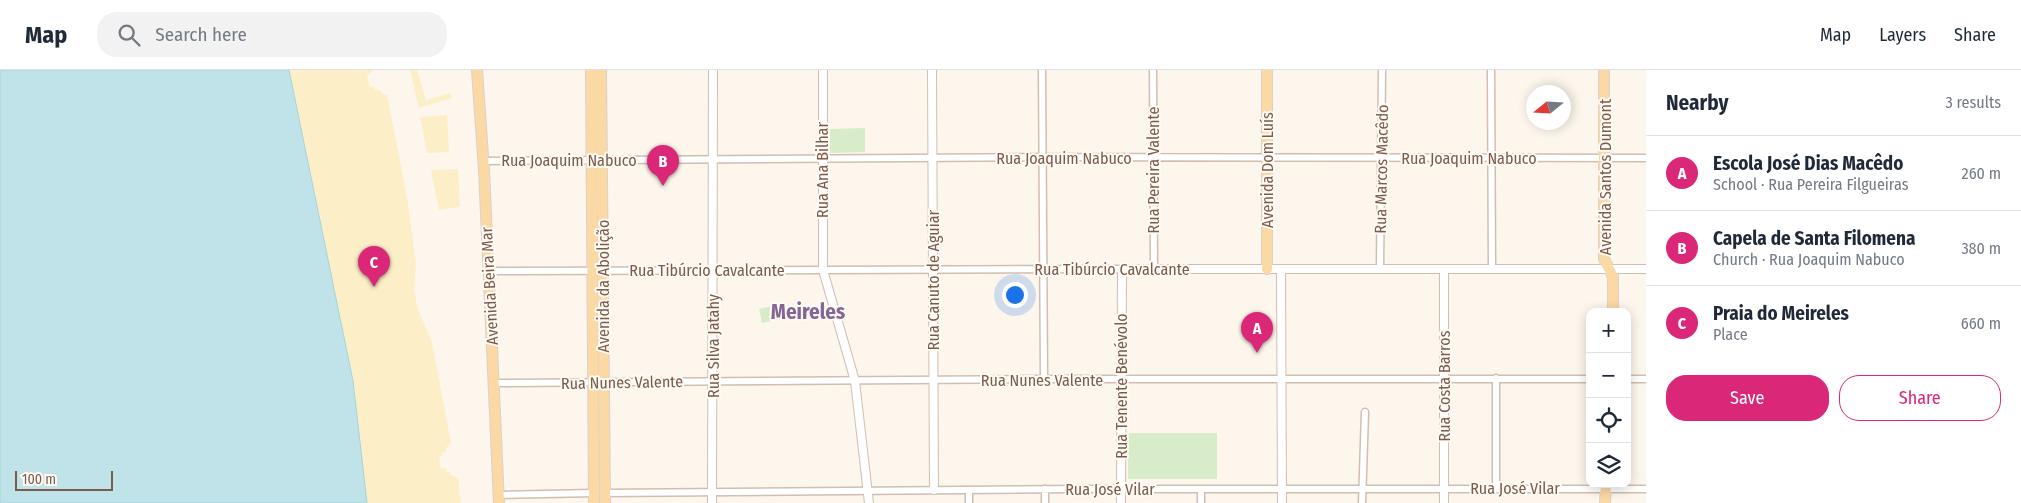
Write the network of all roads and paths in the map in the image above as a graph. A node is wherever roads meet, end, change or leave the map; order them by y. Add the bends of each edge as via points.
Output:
1 (477, 70) edge
2 (592, 70) edge
3 (602, 70) edge
4 (713, 70) edge
5 (822, 70) edge
6 (932, 70) edge
7 (1042, 70) edge
8 (1153, 70) edge
9 (1267, 70) edge
10 (1382, 70) edge
11 (1491, 70) edge
12 (1604, 70) edge
13 (1043, 157) junction
14 (1153, 157) junction
15 (1492, 158) junction
16 (1604, 158) junction
17 (1646, 158) edge
18 (713, 159) junction
19 (932, 159) junction
20 (1268, 159) junction
21 (1380, 159) junction
22 (483, 160) junction
23 (822, 160) junction
24 (597, 161) junction
25 (1444, 268) junction
26 (1492, 268) junction
27 (1044, 269) junction
28 (1122, 269) junction
29 (1154, 269) junction
30 (1267, 269) junction
31 (1281, 269) junction
32 (1380, 269) junction
33 (1609, 269) junction
34 (1646, 269) edge
35 (592, 270) junction
36 (604, 270) junction
37 (712, 270) junction
38 (823, 270) junction
39 (931, 270) junction
40 (489, 271) junction
41 (1613, 308) edge
42 (1443, 378) junction
43 (1496, 378) junction
44 (1044, 379) junction
45 (1121, 379) junction
46 (1282, 379) junction
47 (1586, 379) edge
48 (1631, 379) edge
49 (1646, 379) edge
50 (934, 380) junction
51 (713, 381) junction
52 (855, 381) junction
53 (598, 382) junction
54 (494, 383) junction
55 (1365, 412) dead end
56 (1496, 487) junction
57 (1586, 487) edge
58 (1444, 488) junction
59 (1606, 488) edge
60 (1626, 488) edge
61 (1045, 489) junction
62 (1122, 489) junction
63 (1282, 489) junction
64 (1362, 489) junction
65 (1646, 489) edge
66 (934, 490) junction
67 (969, 490) junction
68 (1201, 490) junction
69 (868, 491) junction
70 (712, 492) junction
71 (599, 498) edge
72 (499, 499) edge
73 (712, 503) edge
74 (869, 503) edge
75 (969, 503) edge
76 (1045, 503) edge
77 (1121, 503) edge
78 (1201, 503) edge
79 (1282, 503) edge
80 (1362, 503) edge
81 (1444, 503) edge
82 (1606, 503) edge

1 - 22 main road, Avenida Beira Mar
2 - 24 main road, Avenida da Abolição
3 - 24 main road, Avenida da Abolição
4 - 18 street, Rua Silva Jatahy
5 - 23 street, Rua Ana Bilhar
6 - 19 street, Rua Canuto de Aguiar
7 - 13 street
8 - 14 street, Rua Pereira Valente
9 - 20 main road, Avenida Dom Luís
10 - 21 street, Rua Marcos Macêdo
11 - 15 street
12 - 16 main road, Avenida Santos Dumont
13 - 14 street, Rua Joaquim Nabuco
13 - 19 street, Rua Joaquim Nabuco
13 - 27 street
14 - 20 street, Rua Joaquim Nabuco
14 - 29 street, Rua Pereira Valente
15 - 16 street, Rua Joaquim Nabuco
15 - 21 street, Rua Joaquim Nabuco
15 - 26 street
16 - 17 street, Rua Joaquim Nabuco
16 - 33 main road, Avenida Santos Dumont via 1604,259
18 - 23 street, Rua Joaquim Nabuco
18 - 24 street, Rua Joaquim Nabuco
18 - 37 street, Rua Silva Jatahy
19 - 23 street, Rua Joaquim Nabuco
19 - 39 street, Rua Canuto de Aguiar
20 - 21 street, Rua Joaquim Nabuco
20 - 30 main road, Avenida Dom Luís
21 - 32 street, Rua Marcos Macêdo
22 - 24 street, Rua Joaquim Nabuco
22 - 40 main road, Avenida Beira Mar
23 - 38 street, Rua Ana Bilhar
24 - 35 main road, Avenida da Abolição
24 - 36 main road, Avenida da Abolição
25 - 26 street, Rua Tibúrcio Cavalcante
25 - 32 street, Rua Tibúrcio Cavalcante
25 - 42 street, Rua Costa Barros
26 - 33 street, Rua Tibúrcio Cavalcante
27 - 28 street, Rua Tibúrcio Cavalcante
27 - 39 street, Rua Tibúrcio Cavalcante
27 - 44 street
28 - 29 street, Rua Tibúrcio Cavalcante
28 - 45 street, Rua Tenente Benévolo
29 - 30 street, Rua Tibúrcio Cavalcante
30 - 31 street, Rua Tibúrcio Cavalcante
31 - 32 street, Rua Tibúrcio Cavalcante
31 - 46 street
33 - 34 street, Rua Tibúrcio Cavalcante
33 - 41 main road, Avenida Santos Dumont via 1613,277
35 - 36 street, Rua Tibúrcio Cavalcante
35 - 40 street, Rua Tibúrcio Cavalcante
35 - 53 main road, Avenida da Abolição
36 - 37 street, Rua Tibúrcio Cavalcante
36 - 53 main road, Avenida da Abolição
37 - 38 street, Rua Tibúrcio Cavalcante
37 - 51 street, Rua Silva Jatahy
38 - 39 street, Rua Tibúrcio Cavalcante
38 - 52 street, Rua Ana Bilhar
39 - 50 street, Rua Canuto de Aguiar
40 - 54 main road, Avenida Beira Mar
42 - 43 street, Rua Nunes Valente
42 - 46 street, Rua Nunes Valente
42 - 58 street, Rua Costa Barros
43 - 47 street, Rua Nunes Valente
43 - 56 street
44 - 45 street, Rua Nunes Valente
44 - 50 street, Rua Nunes Valente
45 - 46 street, Rua Nunes Valente
45 - 62 street, Rua Tenente Benévolo
46 - 63 street
48 - 49 street
50 - 52 street, Rua Nunes Valente
50 - 66 street, Rua Canuto de Aguiar
51 - 52 street, Rua Nunes Valente
51 - 53 street, Rua Nunes Valente
51 - 70 street, Rua Silva Jatahy
52 - 69 street, Rua Ana Bilhar
53 - 54 street, Rua Nunes Valente
53 - 71 main road, Avenida da Abolição
54 - 72 main road, Avenida Beira Mar
55 - 64 street
56 - 57 street, Rua José Vilar
56 - 58 street, Rua José Vilar
58 - 64 street, Rua José Vilar
58 - 81 street, Rua Costa Barros
59 - 82 main road
60 - 65 street, Rua José Vilar
61 - 62 street, Rua José Vilar
61 - 67 street, Rua José Vilar
61 - 76 street
62 - 68 street, Rua José Vilar
62 - 77 street, Rua Tenente Benévolo
63 - 64 street, Rua José Vilar
63 - 68 street, Rua José Vilar
63 - 79 street
64 - 80 street
66 - 67 street, Rua José Vilar
66 - 69 street, Rua José Vilar
67 - 75 street
68 - 78 street
69 - 70 street, Rua José Vilar
69 - 74 street, Rua Ana Bilhar
70 - 71 street, Rua José Vilar
70 - 73 street, Rua Silva Jatahy
71 - 72 street, Rua José Vilar

